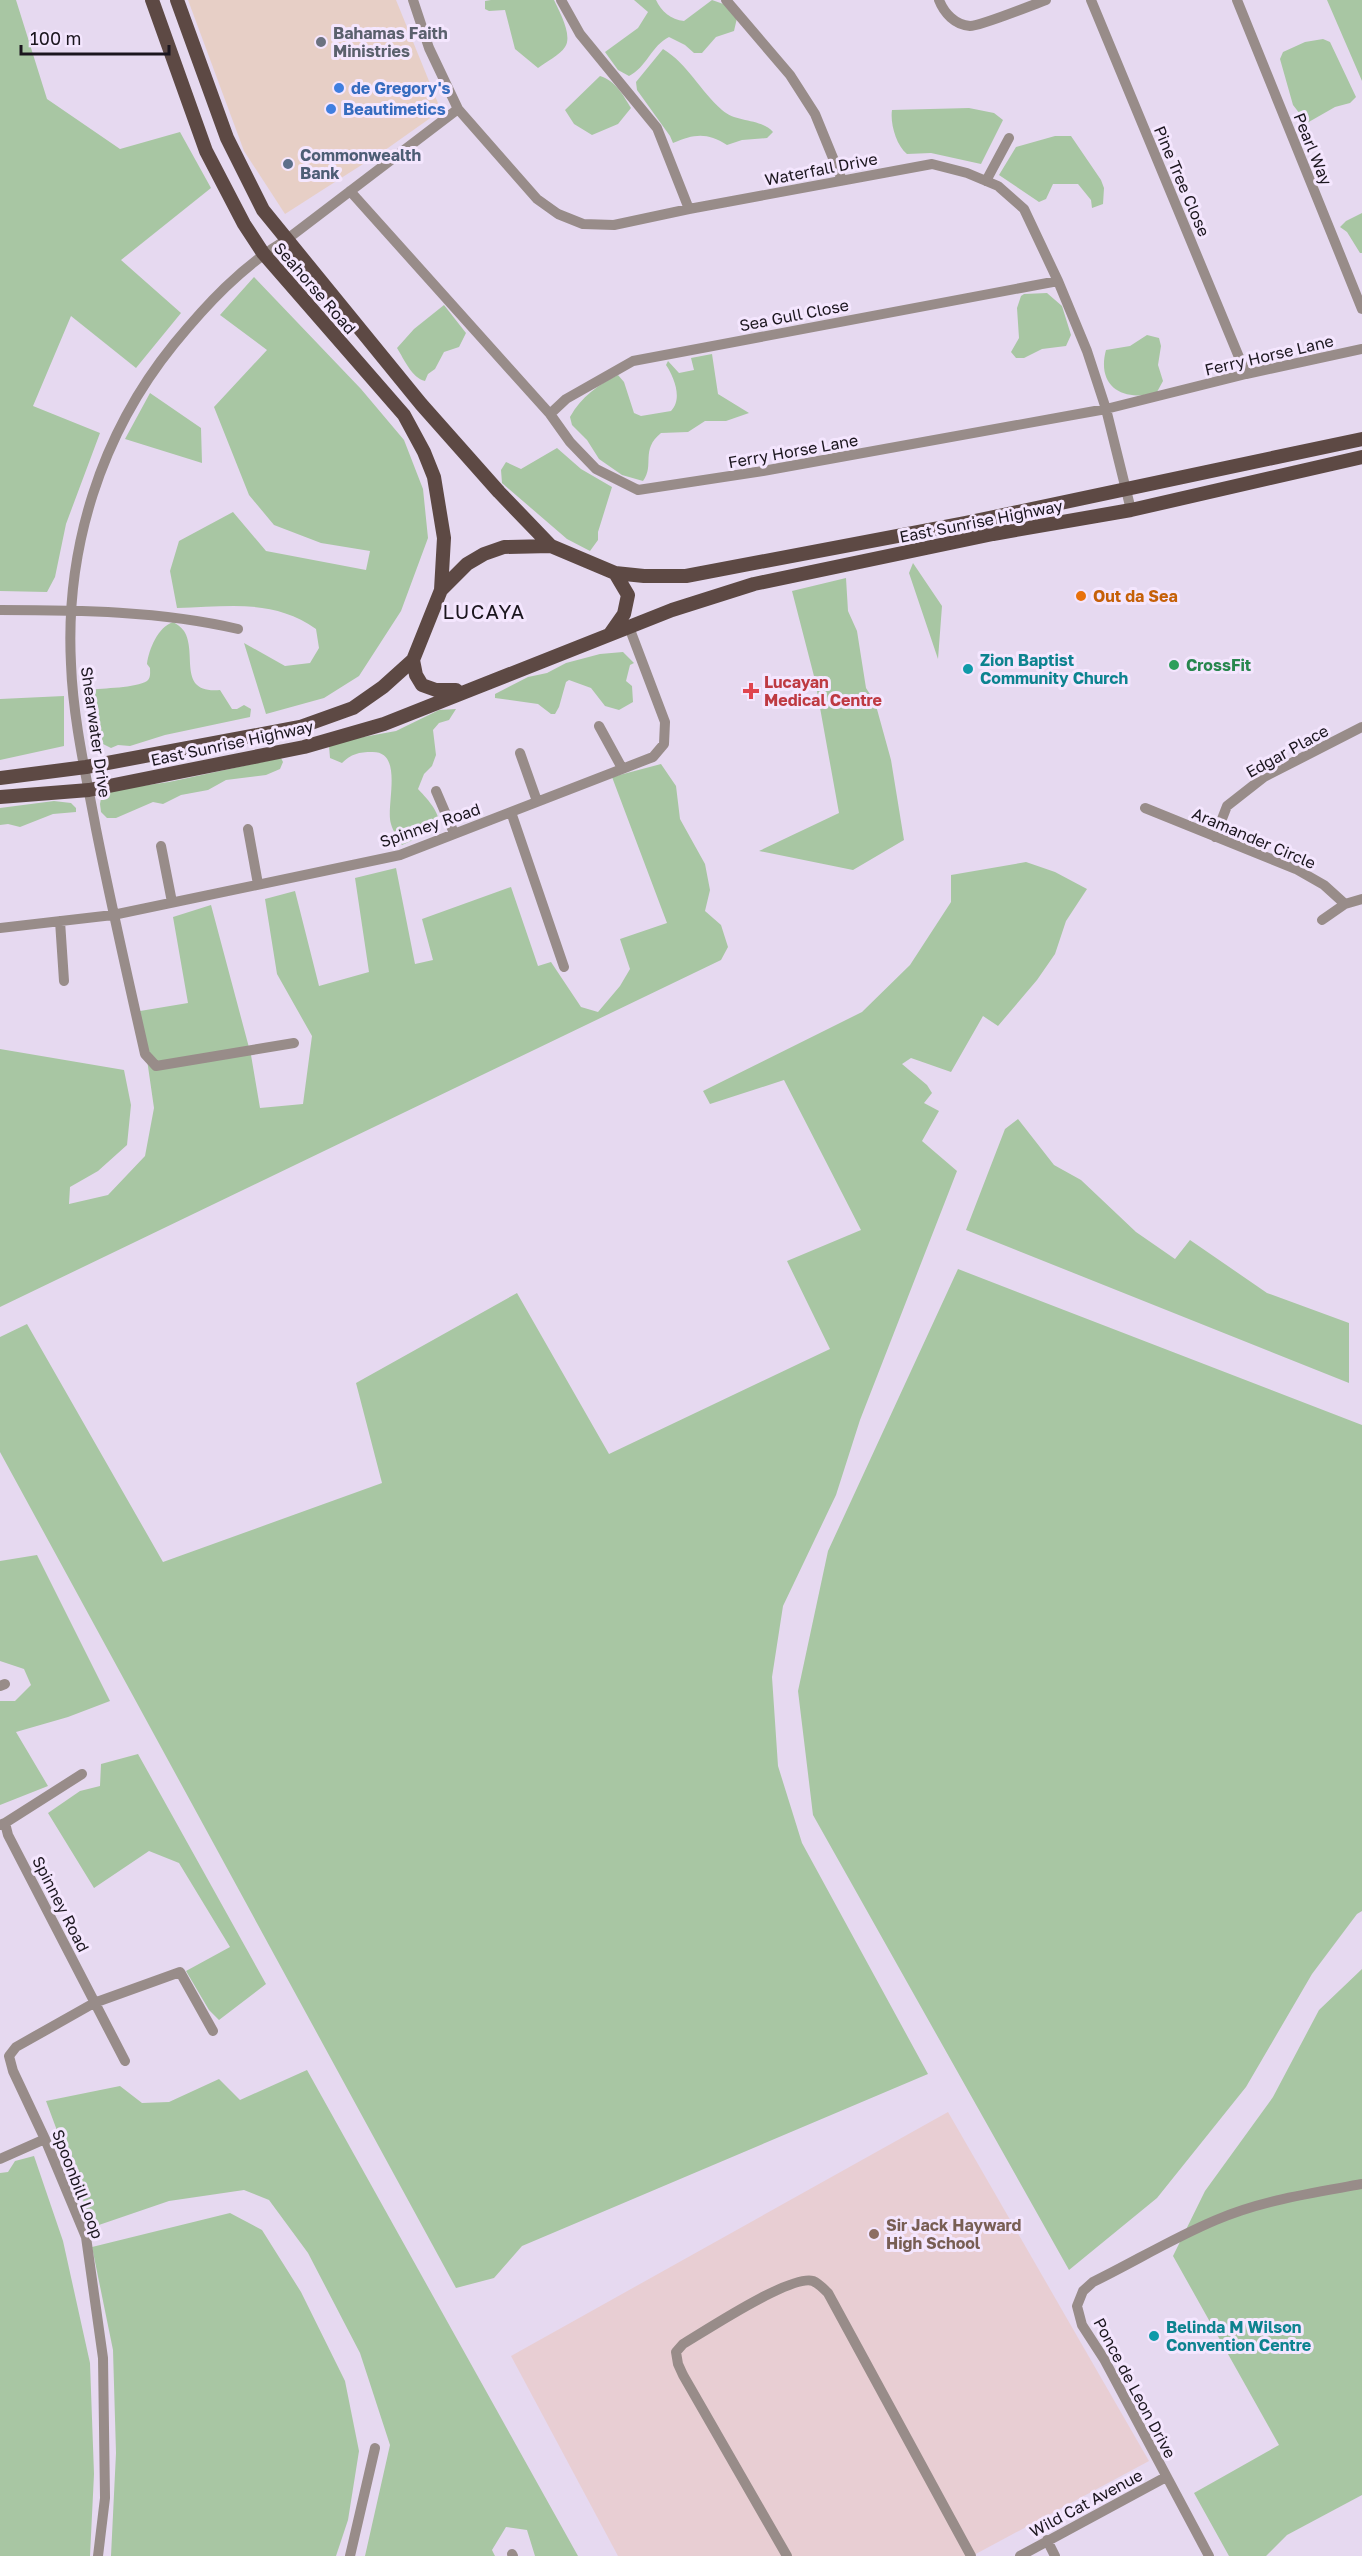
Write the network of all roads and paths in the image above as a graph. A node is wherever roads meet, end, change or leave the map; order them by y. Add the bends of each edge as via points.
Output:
1 (152, 0) edge
2 (177, 0) edge
3 (413, 0) edge
4 (561, 0) edge
5 (726, 0) edge
6 (939, 0) edge
7 (1046, 0) edge
8 (1091, 0) edge
9 (1237, 0) edge
10 (458, 109) junction
11 (1009, 138) dead end
12 (842, 180) junction
13 (986, 181) junction
14 (350, 191) junction
15 (689, 208) junction
16 (285, 240) junction
17 (263, 253) junction
18 (1058, 281) junction
19 (1362, 309) edge
20 (1362, 349) edge
21 (1246, 374) junction
22 (1106, 409) junction
23 (550, 414) junction
24 (1362, 439) edge
25 (1362, 457) edge
26 (1126, 488) junction
27 (1131, 510) junction
28 (550, 546) junction
29 (615, 573) junction
30 (441, 590) junction
31 (70, 609) junction
32 (0, 610) edge
33 (629, 627) junction
34 (238, 629) dead end
35 (610, 634) junction
36 (413, 660) junction
37 (464, 691) junction
38 (599, 726) dead end
39 (1362, 727) edge
40 (520, 753) dead end
41 (86, 767) junction
42 (622, 768) junction
43 (0, 778) edge
44 (89, 790) junction
45 (436, 790) dead end
46 (0, 797) edge
47 (537, 801) junction
48 (1145, 808) dead end
49 (511, 812) junction
50 (248, 829) dead end
51 (454, 833) junction
52 (1215, 837) junction
53 (161, 846) dead end
54 (258, 884) junction
55 (1362, 899) edge
56 (172, 902) junction
57 (1345, 904) junction
58 (113, 915) junction
59 (1322, 920) dead end
60 (60, 921) junction
61 (0, 928) edge
62 (564, 967) dead end
63 (64, 981) dead end
64 (294, 1042) dead end
65 (82, 1773) dead end
66 (2, 1824) edge
67 (94, 2003) junction
68 (213, 2031) dead end
69 (4, 2055) edge
70 (125, 2061) dead end
71 (45, 2139) junction
72 (0, 2159) edge
73 (1362, 2184) edge
74 (375, 2448) dead end
75 (1166, 2477) junction
76 (1047, 2540) junction
77 (98, 2556) edge
78 (350, 2556) edge
79 (787, 2556) edge
80 (971, 2556) edge
81 (1020, 2556) edge
82 (1055, 2556) edge
83 (1209, 2556) edge

1 - 17 main road, Seahorse Road via 206,151
2 - 16 main road, Seahorse Road via 226,138 263,210
3 - 10 street, Waterfall Drive via 429,48
4 - 15 street via 580,34 657,128
5 - 12 street via 790,75 815,114
6 - 7 street via 957,23 972,26
8 - 21 street, Pine Tree Close
9 - 19 street, Pearl Way
10 - 14 street, Shearwater Drive
10 - 15 street, Waterfall Drive via 537,199 558,214 583,224 614,225
11 - 13 street
12 - 13 street, Waterfall Drive via 932,164
12 - 15 street, Waterfall Drive
13 - 18 street, Waterfall Drive via 998,186 1024,209
14 - 16 street, Shearwater Drive
14 - 23 street, Ferry Horse Lane
16 - 17 street, Shearwater Drive
16 - 28 main road, Seahorse Road via 421,404
17 - 30 main road, Seahorse Road via 404,415 424,452 434,477 444,538
17 - 31 street, Shearwater Drive via 201,311 153,370 108,451 82,528
18 - 22 street, Waterfall Drive
18 - 23 street, Sea Gull Close via 633,361 566,399
20 - 21 street, Ferry Horse Lane
21 - 22 street, Ferry Horse Lane
22 - 23 street, Ferry Horse Lane via 638,490 596,469
22 - 26 street, Waterfall Drive
24 - 26 main road, East Sunrise Highway
25 - 27 main road, East Sunrise Highway
26 - 27 street, Waterfall Drive
26 - 29 main road, East Sunrise Highway via 686,576
27 - 33 main road, East Sunrise Highway via 993,534 754,584
28 - 29 main road, East Sunrise Highway
28 - 30 main road via 504,547 484,554 466,564
29 - 35 main road via 628,596 624,614
30 - 36 main road
31 - 32 street
31 - 34 street
31 - 41 street, Shearwater Drive via 76,722
33 - 35 main road, East Sunrise Highway
33 - 42 street, Spinney Road via 665,723 665,737 653,757
35 - 37 main road, East Sunrise Highway
36 - 37 main road via 422,685
36 - 41 main road, East Sunrise Highway via 353,708 300,727
37 - 44 main road, East Sunrise Highway via 384,724 304,747
38 - 42 street
39 - 52 street, Edgar Place via 1264,777 1227,806
40 - 47 street
41 - 43 main road, East Sunrise Highway
41 - 44 street, Shearwater Drive
42 - 47 street, Spinney Road
44 - 46 main road, East Sunrise Highway
44 - 58 street, Shearwater Drive
45 - 51 street
47 - 49 street, Spinney Road
48 - 52 street, Aramander Circle
49 - 51 street, Spinney Road
49 - 62 street
50 - 54 street
51 - 54 street, Spinney Road via 400,855
52 - 57 street, Aramander Circle via 1296,869 1324,885
53 - 56 street
54 - 56 street, Spinney Road
55 - 57 street
56 - 58 street, Spinney Road
57 - 59 street
58 - 60 street, Spinney Road
58 - 64 street, Shearwater Drive via 145,1054 156,1066
60 - 61 street, Spinney Road
60 - 63 street
65 - 66 street
66 - 67 street, Spinney Road
67 - 68 street, Spoonbill Loop via 180,1972
67 - 69 street, Spoonbill Loop
67 - 70 street, Spinney Road
69 - 71 street, Spoonbill Loop
71 - 72 street
71 - 77 street, Spoonbill Loop via 86,2237 103,2358 105,2498
73 - 75 street, Ponce de Leon Drive via 1272,2201 1217,2219 1093,2282 1083,2291 1077,2306 1082,2325
74 - 78 street
75 - 76 street, Wild Cat Avenue
75 - 83 street, Ponce de Leon Drive
76 - 81 street, Wild Cat Avenue
76 - 82 street
79 - 80 street via 683,2375 676,2352 689,2340 780,2288 813,2281 828,2293

